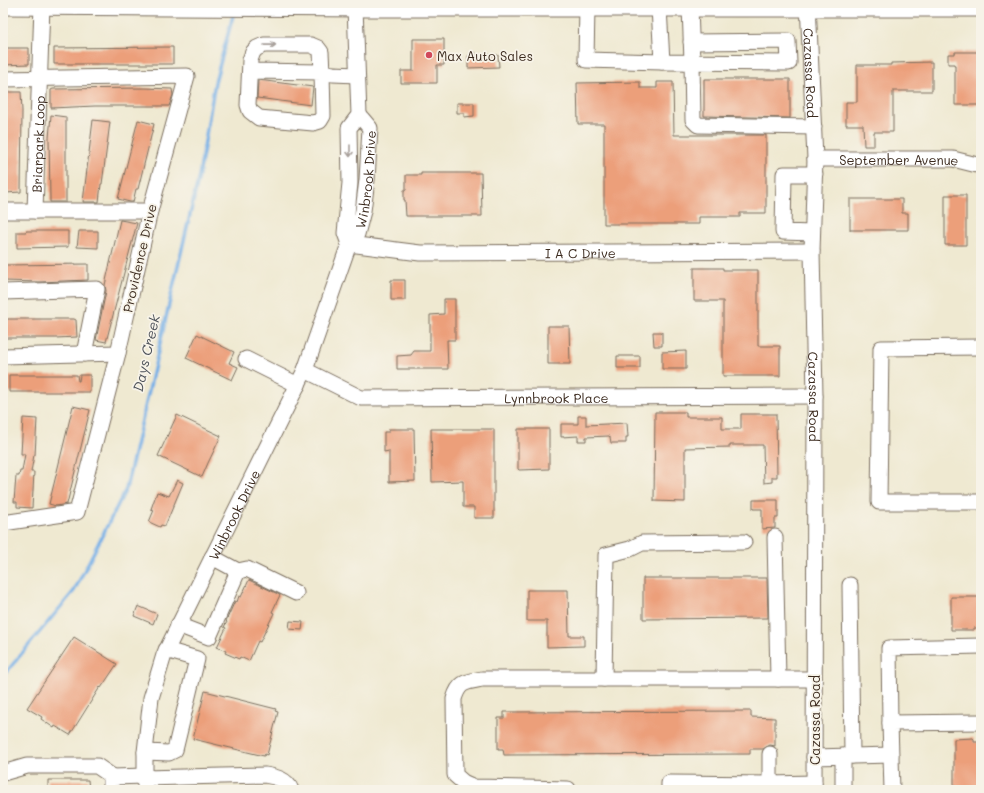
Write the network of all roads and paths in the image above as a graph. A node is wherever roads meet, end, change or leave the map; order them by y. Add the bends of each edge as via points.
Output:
1 (3, 5) edge
2 (42, 5) junction
3 (808, 5) edge
4 (883, 5) edge
5 (915, 5) edge
6 (366, 6) edge
7 (587, 7) junction
8 (659, 7) junction
9 (690, 7) junction
10 (981, 7) edge
11 (691, 42) junction
12 (662, 62) junction
13 (692, 62) junction
14 (250, 71) junction
15 (322, 72) junction
16 (357, 75) junction
17 (39, 78) junction
18 (3, 79) edge
19 (359, 115) junction
20 (814, 127) junction
21 (815, 159) junction
22 (981, 166) edge
23 (815, 174) junction
24 (3, 211) edge
25 (35, 211) junction
26 (150, 211) junction
27 (812, 233) junction
28 (349, 244) junction
29 (812, 251) junction
30 (3, 292) edge
31 (981, 347) edge
32 (118, 353) junction
33 (84, 354) junction
34 (3, 356) edge
35 (246, 359) dead end
36 (305, 370) junction
37 (298, 385) junction
38 (814, 396) junction
39 (981, 502) edge
40 (3, 523) edge
41 (775, 537) dead end
42 (744, 542) dead end
43 (212, 557) junction
44 (238, 571) junction
45 (850, 585) dead end
46 (296, 593) dead end
47 (178, 625) junction
48 (981, 646) edge
49 (166, 650) junction
50 (814, 678) junction
51 (604, 679) junction
52 (778, 679) junction
53 (981, 722) edge
54 (890, 723) junction
55 (145, 752) junction
56 (770, 754) dead end
57 (891, 755) junction
58 (847, 756) junction
59 (814, 757) junction
60 (3, 773) edge
61 (145, 781) edge
62 (112, 783) edge
63 (770, 784) junction
64 (814, 787) edge
65 (568, 789) edge
66 (291, 790) edge
67 (669, 790) edge
68 (843, 790) edge
69 (892, 790) edge

1 - 2 main road
2 - 6 main road
2 - 17 street, Briarpark Loop
3 - 4 main road
3 - 9 main road
3 - 20 street, Cazassa Road
4 - 5 main road
5 - 10 main road
6 - 7 main road
6 - 16 street, Winbrook Drive
7 - 8 main road
7 - 12 street via 586,60
8 - 9 main road
8 - 12 street
9 - 11 street
11 - 13 street
11 - 13 street via 788,41 789,63
12 - 13 street
13 - 20 street via 693,120 698,126
14 - 15 street
14 -> 15 street via 253,52 264,45 311,45 321,52
14 - 15 street via 250,111 259,118 313,122 320,121 323,116
15 - 16 street
16 - 19 street, Winbrook Drive
17 - 18 street, Briarpark Loop
17 - 25 street, Briarpark Loop
17 - 26 street, Providence Drive via 187,76
19 -> 28 street, Winbrook Drive via 349,128 350,183 345,233
19 - 28 street, Winbrook Drive via 370,128 370,147 363,211 357,234
20 - 21 street, Cazassa Road
21 - 22 street, September Avenue via 953,159
21 - 23 street, Cazassa Road
23 - 27 street, Cazassa Road
23 - 27 street via 784,174 783,232
24 - 25 street, Briarpark Loop
25 - 26 street, Briarpark Loop
26 - 32 street, Providence Drive
27 - 29 street, Cazassa Road
28 - 29 street, I A C Drive via 420,253
28 - 36 street, Winbrook Drive
29 - 38 street, Cazassa Road
30 - 33 street via 97,289
31 - 39 street via 881,348 879,502
32 - 33 street
32 - 40 street, Providence Drive via 77,512
33 - 34 street
35 - 37 street
36 - 37 street, Winbrook Drive
36 - 38 street, Lynnbrook Place via 362,398
37 - 43 street, Winbrook Drive
38 - 50 street, Cazassa Road
41 - 52 street
42 - 51 street via 642,543 606,555
43 - 44 street
43 - 47 street, Winbrook Drive
44 - 46 street via 247,570
44 - 47 street via 209,637
45 - 58 street
47 - 49 street, Winbrook Drive
48 - 54 street via 889,648
49 - 55 street, Winbrook Drive via 151,698
49 - 55 street via 197,659 175,750 169,753
50 - 52 street
50 - 59 street, Cazassa Road
51 - 52 street
51 - 65 street via 482,678 465,682 456,691 455,775 462,782 474,787
53 - 54 street
54 - 57 street
55 - 61 street, Winbrook Drive
56 - 63 street
57 - 58 street
57 - 69 street
58 - 59 street
58 - 68 street
59 - 64 street, Cazassa Road
60 - 62 street via 27,766 97,766
61 - 62 street
61 - 66 street via 265,775 282,779
63 - 64 street
63 - 67 street via 669,783

